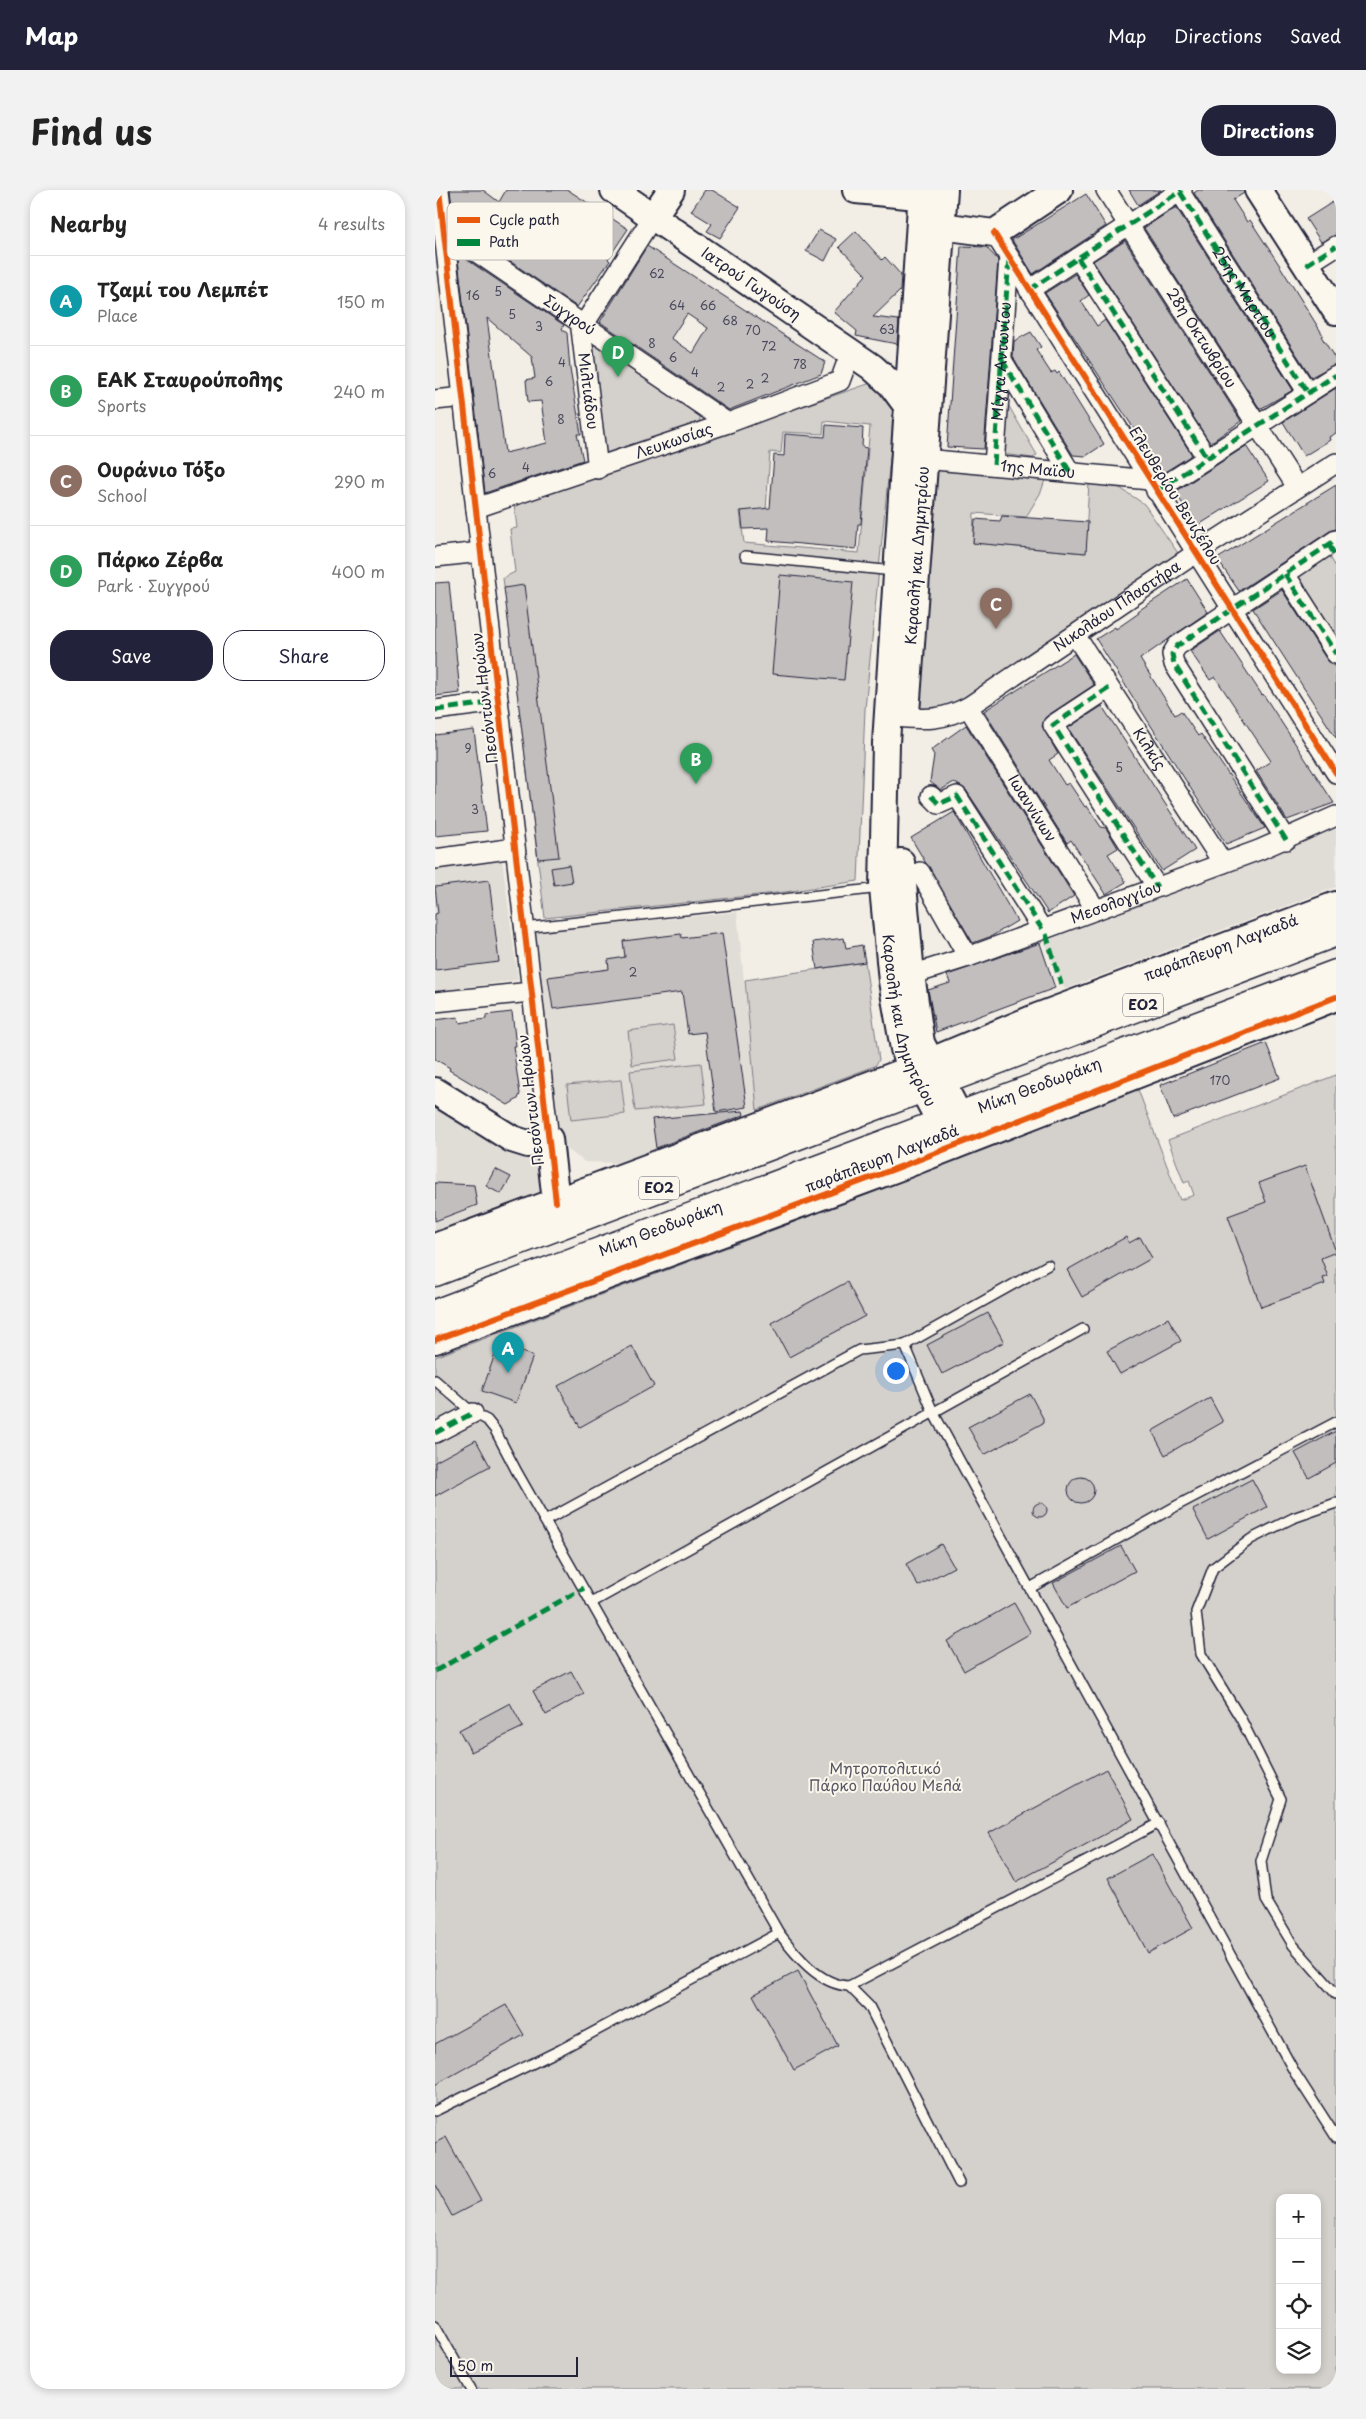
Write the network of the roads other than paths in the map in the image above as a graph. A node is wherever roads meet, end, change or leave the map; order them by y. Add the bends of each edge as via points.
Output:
1 (439, 190) edge
2 (615, 190) edge
3 (636, 190) edge
4 (671, 190) edge
5 (856, 190) edge
6 (1059, 190) edge
7 (1106, 190) edge
8 (1258, 190) edge
9 (1181, 191) edge
10 (933, 194) edge
11 (654, 215) junction
12 (930, 225) junction
13 (1128, 225) junction
14 (440, 227) edge
15 (994, 232) junction
16 (1336, 246) edge
17 (1009, 258) junction
18 (1078, 258) junction
19 (488, 260) edge
20 (1306, 265) junction
21 (1029, 290) junction
22 (1336, 311) edge
23 (582, 325) junction
24 (851, 351) junction
25 (921, 356) junction
26 (1002, 360) junction
27 (1336, 375) edge
28 (1308, 393) junction
29 (463, 397) junction
30 (435, 400) edge
31 (908, 407) junction
32 (728, 424) junction
33 (1257, 426) junction
34 (924, 458) junction
35 (1207, 458) junction
36 (1336, 463) edge
37 (994, 465) junction
38 (598, 469) junction
39 (1071, 472) junction
40 (1153, 485) junction
41 (1297, 488) junction
42 (476, 508) junction
43 (1334, 548) edge
44 (481, 552) junction
45 (1196, 553) junction
46 (745, 556) dead end
47 (435, 557) edge
48 (897, 571) junction
49 (1285, 574) junction
50 (1232, 609) junction
51 (1075, 635) junction
52 (1336, 654) edge
53 (1109, 688) junction
54 (498, 702) junction
55 (968, 707) junction
56 (435, 710) edge
57 (897, 718) junction
58 (1336, 772) edge
59 (931, 796) dead end
60 (1336, 816) edge
61 (1285, 840) junction
62 (515, 848) junction
63 (435, 859) edge
64 (1223, 863) junction
65 (902, 882) junction
66 (1157, 887) junction
67 (1336, 905) edge
68 (1096, 910) junction
69 (524, 928) junction
70 (1042, 929) junction
71 (1336, 932) edge
72 (968, 957) junction
73 (1336, 974) edge
74 (902, 978) junction
75 (531, 992) junction
76 (1336, 997) edge
77 (435, 1002) edge
78 (926, 1075) junction
79 (438, 1095) edge
80 (956, 1131) junction
81 (549, 1139) junction
82 (556, 1202) junction
83 (435, 1247) edge
84 (1048, 1265) dead end
85 (435, 1272) edge
86 (435, 1314) edge
87 (1083, 1329) dead end
88 (435, 1340) edge
89 (905, 1345) junction
90 (435, 1380) edge
91 (933, 1412) junction
92 (473, 1413) junction
93 (1336, 1422) edge
94 (435, 1433) edge
95 (1336, 1503) edge
96 (545, 1520) junction
97 (1030, 1588) junction
98 (591, 1603) junction
99 (1159, 1823) junction
100 (779, 1933) junction
101 (849, 1986) junction
102 (1336, 1994) edge
103 (435, 2111) edge
104 (1336, 2136) edge
105 (959, 2183) dead end
106 (435, 2326) edge
107 (471, 2389) edge

1 - 14 street, Πεσόντων Ηρώων
2 - 11 street, Ιατρού Γωγούση
3 - 11 street, Ιατρού Γωγούση
4 - 11 street
5 - 10 street
6 - 15 street
7 - 13 street, 28η Οκτωβρίου
8 - 20 street
9 - 13 street
9 - 28 street, 25ης Μαρτίου
10 - 12 street, Καραολή και Δημητρίου
11 - 23 street
11 - 24 street, Ιατρού Γωγούση
12 - 15 street
12 - 25 street, Καραολή και Δημητρίου
13 - 18 street
13 - 33 street, 28η Οκτωβρίου
14 - 29 street, Πεσόντων Ηρώων
15 - 17 street, Ελευθερίου Βενιζέλου
16 - 20 street
17 - 21 street, Ελευθερίου Βενιζέλου
17 - 26 street, Μίγγα Αντωνίου
18 - 21 street
18 - 35 street
19 - 23 street, Συγγρού
20 - 22 street
21 - 40 street, Ελευθερίου Βενιζέλου
23 - 32 street, Συγγρού
23 - 38 street, Μιλτιάδου
24 - 25 street
24 - 31 street, Ιατρού Γωγούση via 882,375
24 - 32 street, Λευκωσίας via 840,381
25 - 31 street, Καραολή και Δημητρίου
25 - 34 street, Καραολή και Δημητρίου
26 - 37 street, Μίγγα Αντωνίου
26 - 39 street
27 - 28 street
28 - 33 street
29 - 30 street
29 - 42 street, Πεσόντων Ηρώων
31 - 48 street, Καραολή και Δημητρίου
32 - 38 street, Λευκωσίας
33 - 35 street
33 - 41 street, 28η Οκτωβρίου
34 - 37 street, 1ης Μαϊου
34 - 57 street, Καραολή και Δημητρίου
35 - 40 street
36 - 41 street, Νικολάου Πλαστήρα
37 - 39 street, 1ης Μαϊου
38 - 42 street, Λευκωσίας
39 - 40 street, 1ης Μαϊου
40 - 45 street, Ελευθερίου Βενιζέλου
41 - 45 street, Νικολάου Πλαστήρα
42 - 44 street, Πεσόντων Ηρώων
43 - 49 street
44 - 47 street
44 - 54 street, Πεσόντων Ηρώων
45 - 50 street, Ελευθερίου Βενιζέλου
45 - 51 street, Νικολάου Πλαστήρα
46 - 48 lane
48 - 57 street, Καραολή και Δημητρίου
49 - 50 street
49 - 52 street
50 - 58 street, Ελευθερίου Βενιζέλου
50 - 61 street via 1177,646 1172,654 1174,664
51 - 53 street, Κιλκίς
51 - 55 street, Νικολάου Πλαστήρα
53 - 64 street, Κιλκίς
53 - 66 street via 1053,725
54 - 56 street
54 - 62 street, Πεσόντων Ηρώων
55 - 57 street, Νικολάου Πλαστήρα via 941,719
55 - 68 street, Ιωαννίνων
57 - 65 street, Καραολή και Δημητρίου
59 - 70 street via 939,804 957,796
60 - 61 street, Μεσολογγίου
61 - 64 street, Μεσολογγίου
62 - 63 street
62 - 69 street, Πεσόντων Ηρώων
64 - 66 street, Μεσολογγίου
65 - 69 lane
65 - 72 street
65 - 74 street, Καραολή και Δημητρίου
66 - 68 street, Μεσολογγίου
67 - 78 street, παράπλευρη Λαγκαδά via 1037,1017
68 - 70 street, Μεσολογγίου
69 - 75 street, Πεσόντων Ηρώων
70 - 72 street, Μεσολογγίου
71 - 78 highway, ΕΟ2
72 - 74 street, Μεσολογγίου
73 - 80 highway, Μίκη Θεοδωράκη / ΕΟ2
74 - 78 street, Καραολή και Δημητρίου via 904,1049
75 - 77 street
75 - 81 street, Πεσόντων Ηρώων
76 - 80 street, παράπλευρη Λαγκαδά
78 - 80 street, Καραολή και Δημητρίου
78 - 82 street, παράπλευρη Λαγκαδά
78 - 85 highway, ΕΟ2
79 - 81 street via 512,1139 528,1144
80 - 86 highway, Μίκη Θεοδωράκη / ΕΟ2
80 - 88 street, παράπλευρη Λαγκαδά
81 - 82 street, Πεσόντων Ηρώων
82 - 83 street, παράπλευρη Λαγκαδά
84 - 89 lane
87 - 91 lane
89 - 91 lane
89 - 96 lane via 859,1350
90 - 92 lane
91 - 97 lane
91 - 98 lane
92 - 94 street
92 - 96 lane via 487,1420 495,1430
93 - 97 lane
95 - 102 lane via 1293,1518 1251,1539 1213,1568 1196,1612 1201,1654 1241,1719 1281,1799 1261,1862 1266,1900 1293,1946
96 - 98 lane
97 - 99 lane
98 - 100 lane
99 - 101 lane
99 - 104 lane via 1295,2073
100 - 101 lane via 803,1964 834,1982
100 - 103 lane via 560,2050
101 - 105 lane via 869,2006
106 - 107 lane

